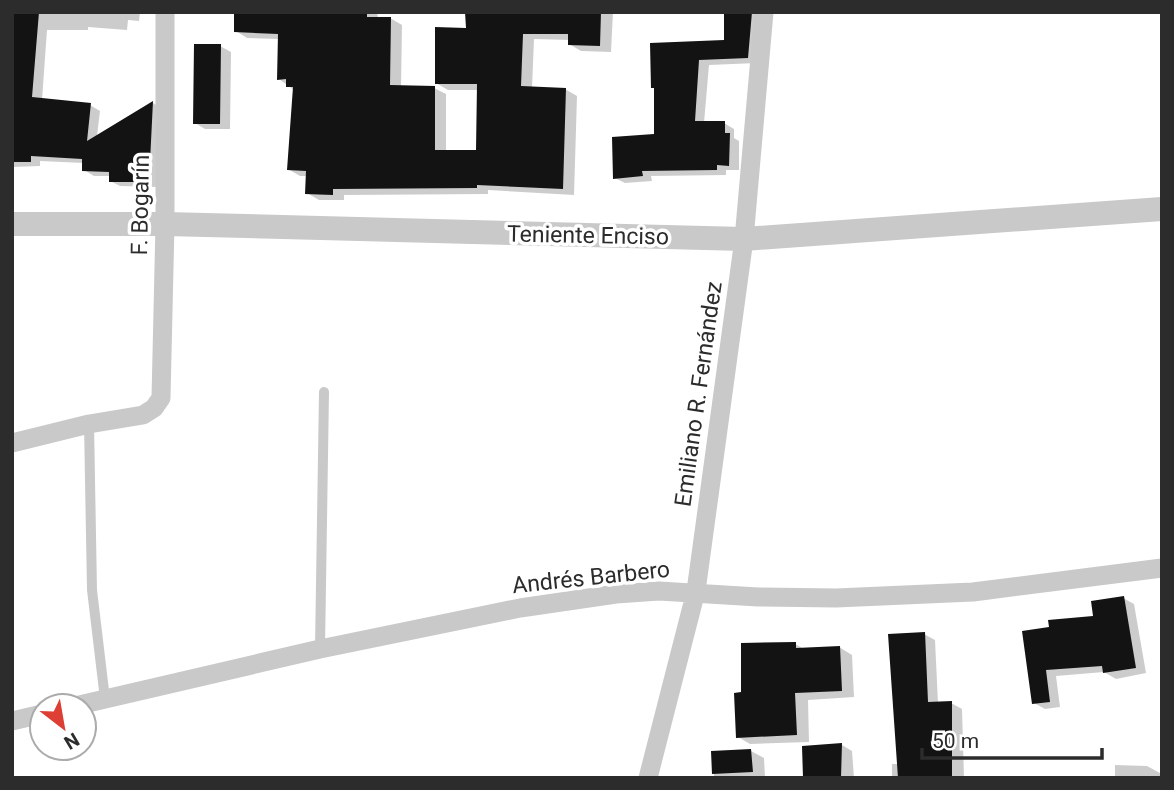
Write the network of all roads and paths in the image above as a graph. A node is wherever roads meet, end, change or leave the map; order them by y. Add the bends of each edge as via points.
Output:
1 (165, 12) edge
2 (764, 12) edge
3 (1162, 209) edge
4 (12, 224) edge
5 (165, 224) junction
6 (744, 239) junction
7 (324, 392) dead end
8 (89, 424) junction
9 (12, 443) edge
10 (1162, 568) edge
11 (696, 591) junction
12 (320, 649) junction
13 (105, 699) junction
14 (98, 701) edge
15 (648, 778) edge

1 - 5 street, F. Bogarín
2 - 6 street, Emiliano R. Fernández
3 - 6 street, Teniente Enciso
4 - 5 street, Teniente Enciso
5 - 6 street, Teniente Enciso
5 - 8 street, F. Bogarín via 161,398 143,415
6 - 11 street, Emiliano R. Fernández
7 - 12 lane
8 - 9 street
8 - 13 lane via 92,590
10 - 11 street, Andrés Barbero via 973,592 835,598
11 - 12 street, Andrés Barbero via 659,590 534,606
11 - 15 street, Emiliano R. Fernández
12 - 13 street, Andrés Barbero
13 - 14 street, Andrés Barbero

